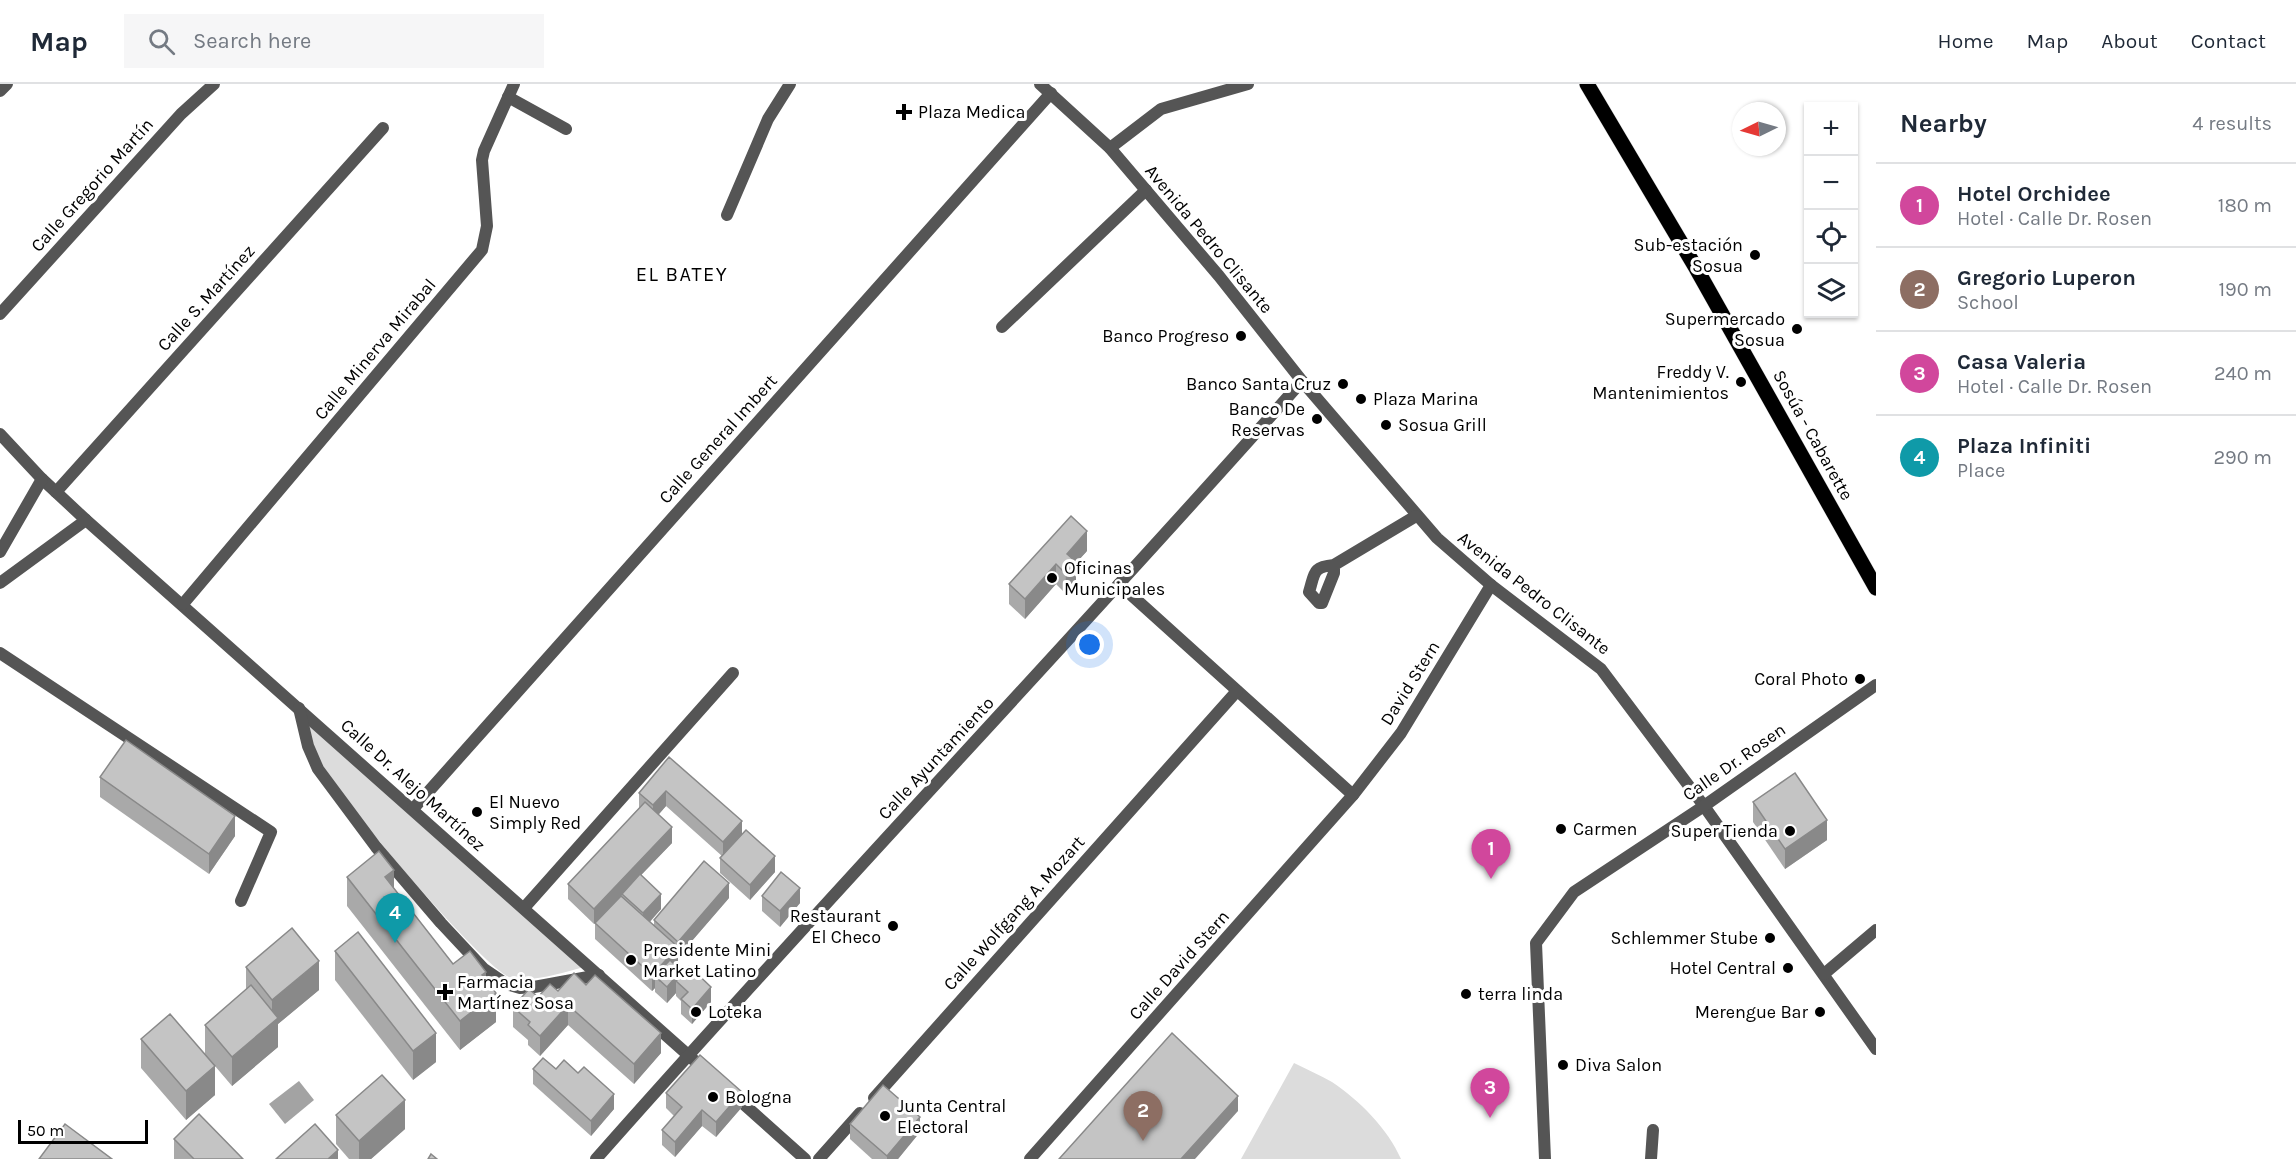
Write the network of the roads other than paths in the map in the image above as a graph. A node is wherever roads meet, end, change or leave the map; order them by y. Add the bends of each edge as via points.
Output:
1 (7, 84) edge
2 (214, 84) edge
3 (514, 84) edge
4 (790, 84) edge
5 (1040, 84) edge
6 (1248, 84) edge
7 (1587, 84) edge
8 (0, 91) edge
9 (1051, 93) junction
10 (508, 97) junction
11 (383, 128) dead end
12 (566, 129) dead end
13 (1110, 148) junction
14 (1146, 190) junction
15 (727, 214) dead end
16 (0, 314) edge
17 (1002, 327) dead end
18 (1302, 381) junction
19 (0, 434) edge
20 (42, 479) junction
21 (56, 492) junction
22 (1416, 516) junction
23 (86, 520) junction
24 (0, 552) edge
25 (1334, 565) dead end
26 (0, 583) edge
27 (1119, 584) junction
28 (1491, 585) junction
29 (1876, 588) edge
30 (183, 604) junction
31 (0, 653) edge
32 (733, 674) dead end
33 (1876, 684) edge
34 (1237, 691) junction
35 (299, 708) junction
36 (1353, 795) junction
37 (1704, 806) junction
38 (413, 809) junction
39 (241, 901) dead end
40 (524, 908) junction
41 (1876, 930) edge
42 (1824, 974) junction
43 (599, 975) junction
44 (1876, 1049) edge
45 (688, 1054) junction
46 (1653, 1130) dead end
47 (596, 1159) edge
48 (805, 1159) edge
49 (819, 1159) edge
50 (1030, 1159) edge
51 (1545, 1159) edge
52 (1651, 1159) edge

1 - 8 street
2 - 16 street, Calle Gregorio Martín via 181,114
3 - 10 street, Calle Minerva Mirabal
4 - 15 street via 768,119
5 - 9 street, Avenida Pedro Clisante
6 - 13 street via 1161,109
7 - 29 main road, Sosúa - Cabarette via 1696,268
9 - 13 street, Avenida Pedro Clisante
9 - 38 street, Calle General Imbert
10 - 12 street
10 - 30 street, Calle Minerva Mirabal via 482,160 487,226 482,250
11 - 21 street, Calle S. Martínez
13 - 14 street, Avenida Pedro Clisante
14 - 17 street
14 - 18 street, Avenida Pedro Clisante
18 - 22 street, Avenida Pedro Clisante
18 - 27 street, Calle Ayuntamiento
19 - 20 street, Calle Dr. Alejo Martínez
20 - 21 street, Calle Dr. Alejo Martínez
20 - 24 street
21 - 23 street, Calle Dr. Alejo Martínez
22 - 25 street
22 - 28 street, Avenida Pedro Clisante
23 - 26 street
23 - 30 street, Calle Dr. Alejo Martínez
27 - 34 street
27 - 45 street, Calle Ayuntamiento
28 - 36 street, David Stern via 1401,733
28 - 37 street, Avenida Pedro Clisante via 1601,669
30 - 35 street, Calle Dr. Alejo Martínez
31 - 39 street via 271,832
32 - 40 street
33 - 37 street, Calle Dr. Rosen
34 - 36 street
34 - 49 street, Calle Wolfgang A. Mozart
35 - 38 street, Calle Dr. Alejo Martínez
35 - 43 street via 318,769 376,847 484,969 520,988
36 - 50 street, Calle David Stern
37 - 42 street, Avenida Pedro Clisante
37 - 51 street, Calle Dr. Rosen via 1574,892 1536,943
38 - 40 street, Calle Dr. Alejo Martínez
40 - 43 street, Calle Dr. Alejo Martínez
41 - 42 street
42 - 44 street, Avenida Pedro Clisante
43 - 45 street, Calle Dr. Alejo Martínez
45 - 47 street, Calle Ayuntamiento
45 - 48 street, Calle Dr. Alejo Martínez
46 - 52 street

